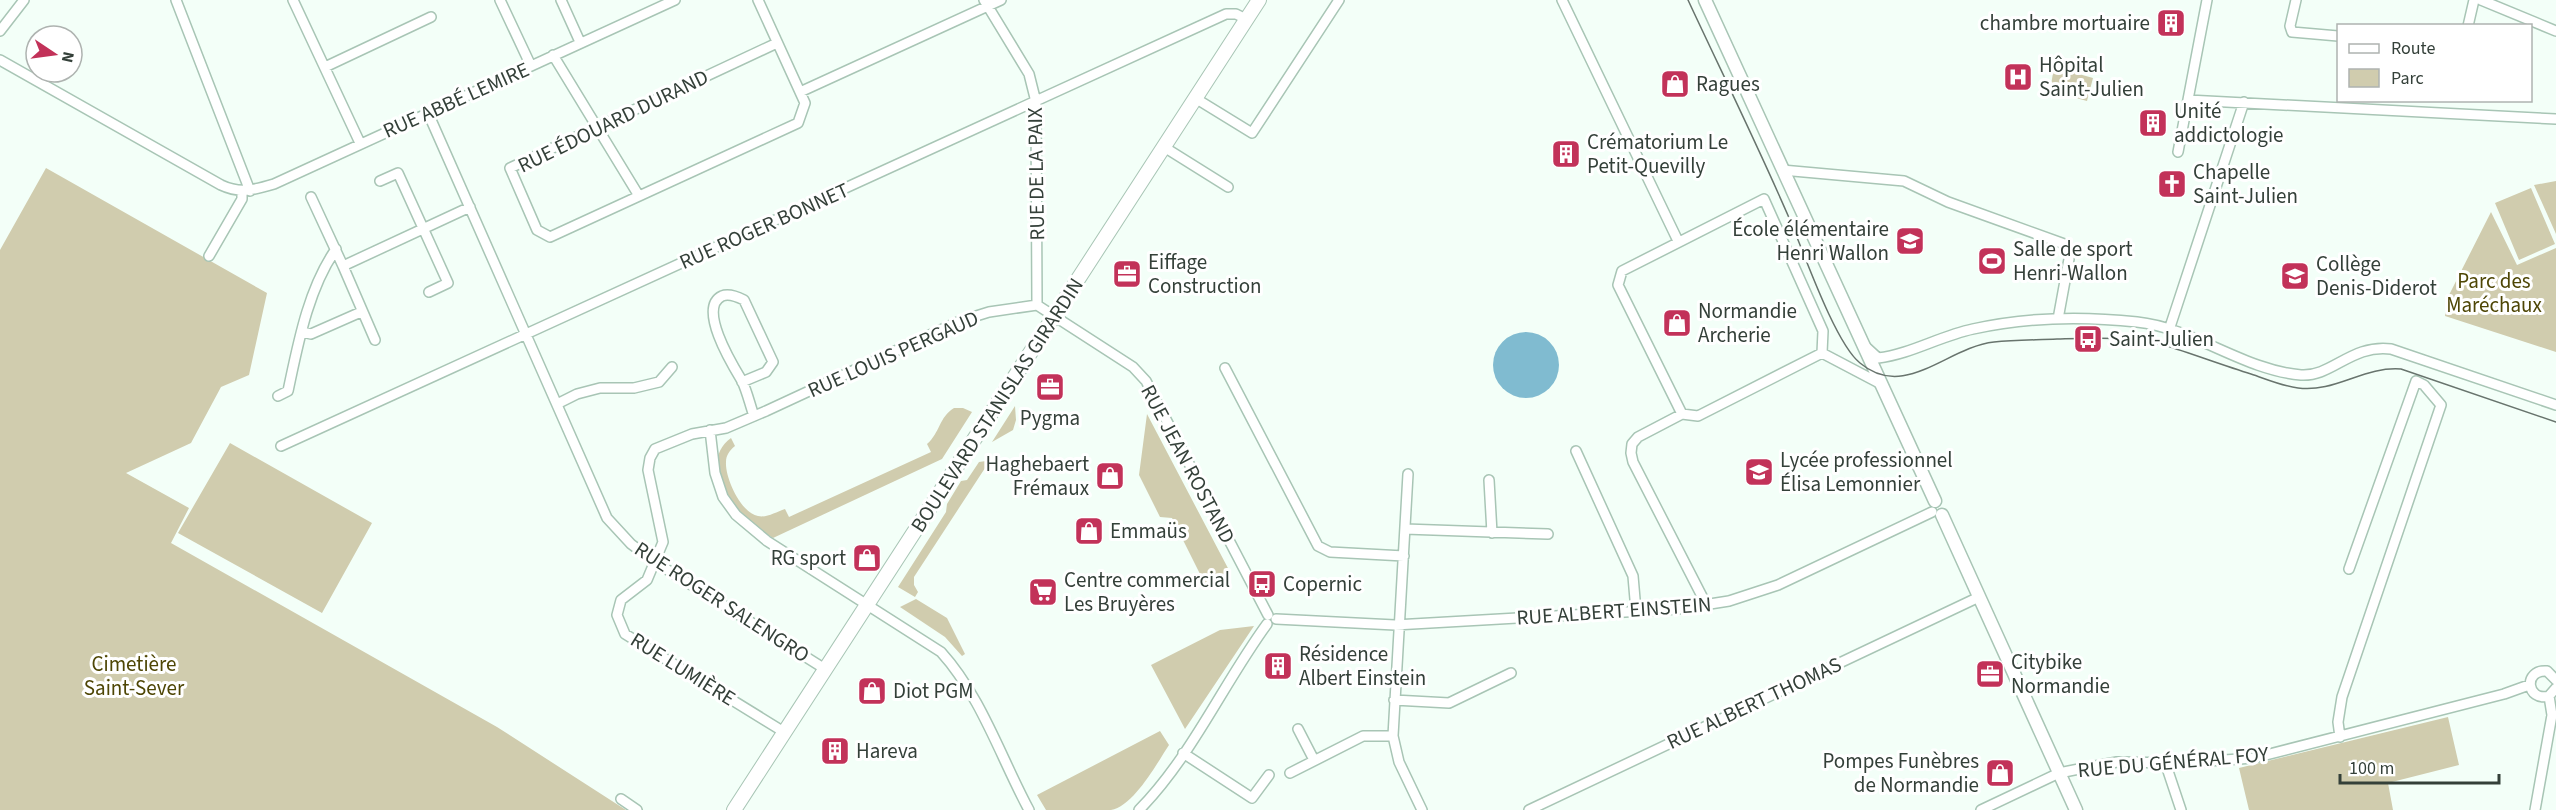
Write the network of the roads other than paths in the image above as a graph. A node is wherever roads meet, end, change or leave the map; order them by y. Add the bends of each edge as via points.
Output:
1 (24, 0) edge
2 (176, 0) edge
3 (293, 0) edge
4 (500, 0) edge
5 (561, 0) edge
6 (675, 0) edge
7 (758, 0) edge
8 (1001, 0) edge
9 (1259, 0) edge
10 (1339, 0) edge
11 (1562, 0) edge
12 (1705, 0) edge
13 (2207, 0) edge
14 (2296, 0) edge
15 (2474, 0) edge
16 (2481, 0) edge
17 (986, 3) edge
18 (431, 17) dead end
19 (1246, 20) junction
20 (2468, 24) edge
21 (0, 31) edge
22 (2556, 31) edge
23 (2337, 36) edge
24 (580, 42) junction
25 (777, 43) junction
26 (553, 55) junction
27 (0, 60) edge
28 (531, 66) junction
29 (325, 68) junction
30 (800, 92) junction
31 (1195, 98) junction
32 (2188, 100) junction
33 (1036, 102) junction
34 (2244, 102) junction
35 (428, 113) junction
36 (2556, 119) edge
37 (598, 126) junction
38 (360, 143) junction
39 (1164, 147) junction
40 (2178, 152) dead end
41 (1782, 170) junction
42 (380, 181) dead end
43 (1228, 187) dead end
44 (242, 191) junction
45 (639, 196) junction
46 (311, 197) dead end
47 (470, 207) junction
48 (423, 228) junction
49 (1678, 241) junction
50 (336, 249) junction
51 (209, 256) dead end
52 (343, 266) junction
53 (429, 292) dead end
54 (1037, 305) junction
55 (361, 312) junction
56 (1054, 316) junction
57 (2058, 319) junction
58 (2169, 330) junction
59 (302, 332) junction
60 (526, 335) junction
61 (375, 340) dead end
62 (1862, 343) junction
63 (1822, 354) junction
64 (672, 367) dead end
65 (1225, 368) dead end
66 (742, 382) junction
67 (1881, 384) junction
68 (278, 396) dead end
69 (557, 404) junction
70 (2556, 405) edge
71 (1682, 414) junction
72 (754, 416) junction
73 (710, 430) junction
74 (280, 446) dead end
75 (1576, 451) dead end
76 (1408, 474) dead end
77 (1489, 480) dead end
78 (1936, 509) junction
79 (1405, 530) junction
80 (1492, 533) junction
81 (1548, 534) dead end
82 (1404, 556) junction
83 (656, 562) junction
84 (2349, 568) dead end
85 (1979, 597) junction
86 (868, 604) junction
87 (1707, 606) junction
88 (1636, 611) junction
89 (1270, 619) junction
90 (1400, 625) junction
91 (825, 669) junction
92 (1511, 673) dead end
93 (2554, 674) edge
94 (2529, 685) junction
95 (2556, 688) edge
96 (2549, 696) junction
97 (1394, 700) junction
98 (1298, 729) dead end
99 (784, 732) junction
100 (1393, 736) junction
101 (2340, 737) junction
102 (1183, 753) junction
103 (1314, 760) junction
104 (2165, 762) junction
105 (1290, 773) dead end
106 (2060, 773) junction
107 (1269, 775) dead end
108 (621, 799) dead end
109 (637, 810) edge
110 (734, 810) edge
111 (1029, 810) edge
112 (1139, 810) edge
113 (1422, 810) edge
114 (1529, 810) edge
115 (1981, 810) edge
116 (2076, 810) edge
117 (2181, 810) edge
118 (2535, 810) edge

1 - 21 street
2 - 44 street
3 - 29 street
4 - 28 street
5 - 24 street
6 - 24 street, RUE ABBÉ LEMIRE
7 - 25 street
8 - 17 street
9 - 19 main road, BOULEVARD STANISLAS GIRARDIN
10 - 31 street via 1252,133
11 - 49 street
12 - 41 street
13 - 32 street
14 - 23 street via 2292,32
15 - 20 street
16 - 22 street
17 - 30 street
17 - 33 street, RUE DE LA PAIX via 1029,74
18 - 29 street
19 - 31 main road, BOULEVARD STANISLAS GIRARDIN
19 - 33 street, RUE ROGER BONNET via 1227,14
24 - 26 street, RUE ABBÉ LEMIRE
25 - 30 street
25 - 37 street, RUE ÉDOUARD DURAND
26 - 28 street, RUE ABBÉ LEMIRE
26 - 37 street
27 - 44 street
28 - 35 street, RUE ABBÉ LEMIRE
29 - 38 street
30 - 45 street via 805,103 798,123
31 - 39 main road, BOULEVARD STANISLAS GIRARDIN
32 - 34 street
32 - 40 street
33 - 54 street, RUE DE LA PAIX
33 - 60 street, RUE ROGER BONNET
34 - 36 street
34 - 58 street
35 - 38 street, RUE ABBÉ LEMIRE
35 - 47 street, RUE ROGER SALENGRO
37 - 45 street
37 - 45 street, RUE ÉDOUARD DURAND via 510,168 537,230 550,237
38 - 44 street, RUE ABBÉ LEMIRE via 274,184
39 - 43 street
39 - 56 main road, BOULEVARD STANISLAS GIRARDIN
41 - 57 street via 1904,181 1948,202 2067,244 2069,259
41 - 62 street
42 - 48 street via 398,173
44 - 51 street via 242,199
46 - 50 street
47 - 48 street
47 - 60 street, RUE ROGER SALENGRO
48 - 52 street
48 - 53 street via 448,283
49 - 63 street via 1764,199 1823,331
49 - 71 street via 1622,271 1618,285
50 - 52 street
50 - 59 street via 319,280
52 - 55 street
54 - 56 street
54 - 72 street, RUE LOUIS PERGAUD via 960,321
55 - 59 street via 311,334
55 - 61 street
56 - 86 main road, BOULEVARD STANISLAS GIRARDIN
56 - 89 street, RUE JEAN ROSTAND via 1133,367 1146,381
57 - 58 street via 2136,322
57 - 62 street via 1972,329 1896,356 1878,358
58 - 70 street via 2301,375 2370,348 2391,349
59 - 68 street via 288,391
60 - 69 street, RUE ROGER SALENGRO
60 - 74 street, RUE ROGER BONNET
62 - 67 street
63 - 67 street
63 - 71 street via 1698,416
64 - 69 street via 659,382 634,388 600,388
65 - 82 street via 1318,546 1330,552
66 - 66 street via 766,372 773,362 744,300 727,295 719,297 715,304 716,328 730,364
66 - 72 street
67 - 78 street
69 - 83 street, RUE ROGER SALENGRO via 607,518 631,544
71 - 87 street via 1638,438 1631,453
72 - 73 street, RUE LOUIS PERGAUD
73 - 83 street, RUE LOUIS PERGAUD via 668,442 655,449 650,458 648,470 663,542
73 - 86 street via 715,473 723,496 736,515 767,541
75 - 88 street via 1633,576
76 - 79 street
77 - 80 street
78 - 85 street
78 - 87 street, RUE ALBERT EINSTEIN via 1778,585
79 - 80 street
79 - 82 street
80 - 81 street
82 - 90 street
83 - 91 street, RUE ROGER SALENGRO
83 - 99 street, RUE LUMIÈRE via 646,580 621,600 617,615 625,634
84 - 101 street via 2415,381 2424,385 2441,405 2342,697
85 - 106 street
85 - 114 street, RUE ALBERT THOMAS
86 - 91 main road, BOULEVARD STANISLAS GIRARDIN
86 - 111 street via 941,652 955,667
87 - 88 street, RUE ALBERT EINSTEIN
88 - 90 street, RUE ALBERT EINSTEIN
89 - 90 street, RUE ALBERT EINSTEIN
89 - 102 street
90 - 97 street
91 - 99 main road, BOULEVARD STANISLAS GIRARDIN
92 - 97 street via 1449,703
93 - 94 street, RUE DU GÉNÉRAL FOY via 2539,671
94 - 96 street via 2536,696
94 - 101 street, RUE DU GÉNÉRAL FOY
95 - 96 street
96 - 118 street via 2552,715
97 - 100 street
98 - 103 street
99 - 110 main road, BOULEVARD STANISLAS GIRARDIN
100 - 103 street via 1363,736
100 - 113 street via 1398,762
101 - 104 street, RUE DU GÉNÉRAL FOY via 2254,758
102 - 107 street via 1252,798
102 - 112 street
103 - 105 street
104 - 106 street, RUE DU GÉNÉRAL FOY via 2117,762
104 - 117 street
106 - 115 street, RUE DU GÉNÉRAL FOY
106 - 116 street
108 - 109 street

